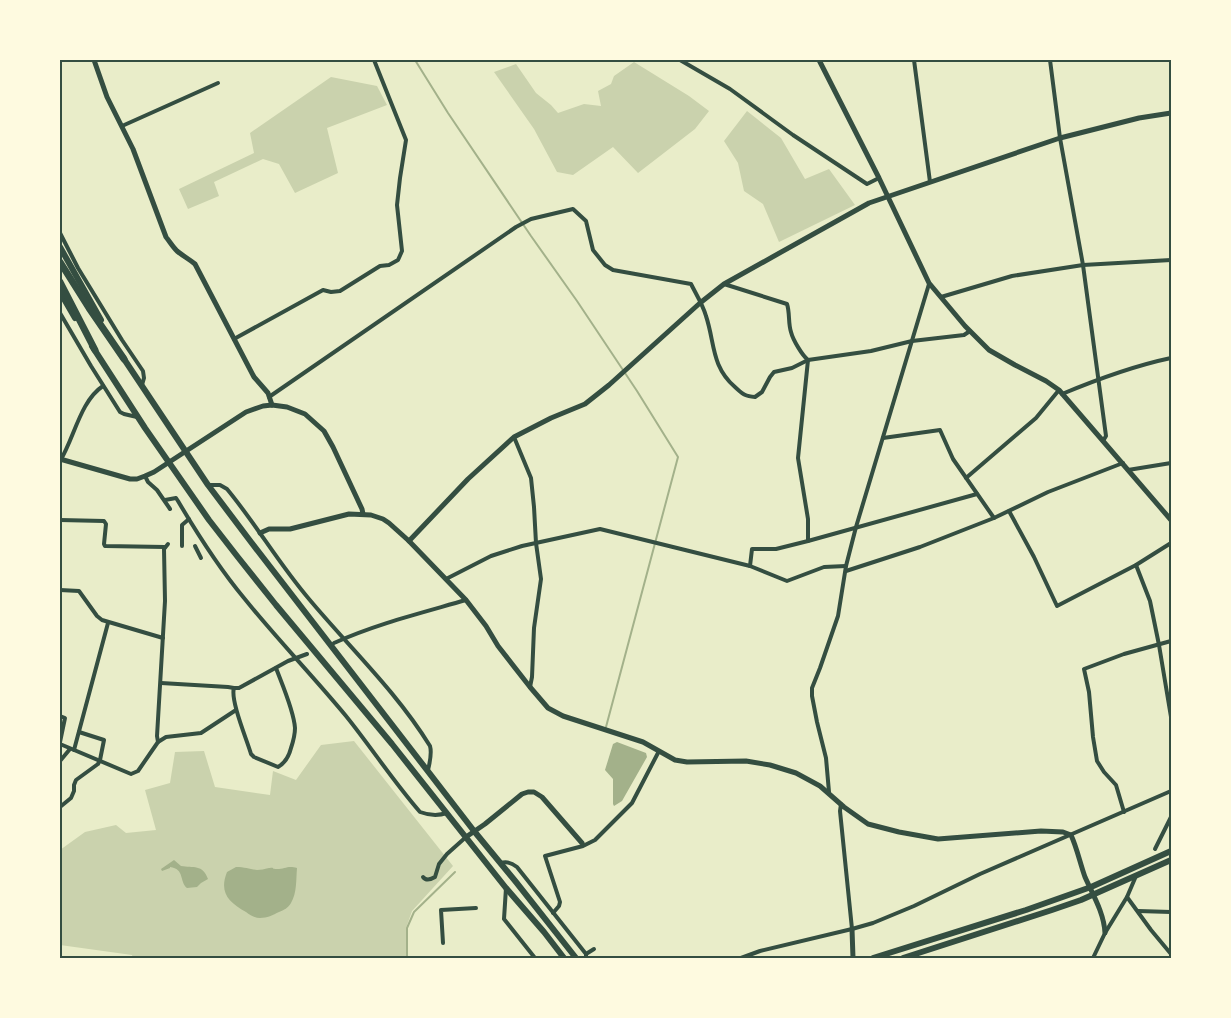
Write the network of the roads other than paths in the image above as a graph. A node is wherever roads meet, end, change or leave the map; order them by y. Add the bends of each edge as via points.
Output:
1 (94, 60) edge
2 (374, 60) edge
3 (680, 60) edge
4 (819, 60) edge
5 (914, 60) edge
6 (1050, 60) edge
7 (218, 83) dead end
8 (1171, 113) edge
9 (122, 126) junction
10 (1060, 138) junction
11 (879, 178) junction
12 (930, 182) junction
13 (888, 197) junction
14 (60, 234) edge
15 (60, 246) edge
16 (1171, 261) edge
17 (60, 262) edge
18 (1083, 265) junction
19 (60, 282) edge
20 (930, 283) junction
21 (724, 284) junction
22 (60, 292) edge
23 (941, 297) junction
24 (700, 303) junction
25 (60, 313) edge
26 (970, 332) junction
27 (234, 339) junction
28 (912, 341) junction
29 (94, 350) junction
30 (1171, 358) edge
31 (124, 359) junction
32 (808, 360) junction
33 (1098, 379) junction
34 (103, 386) junction
35 (142, 386) junction
36 (1060, 392) junction
37 (269, 397) junction
38 (272, 405) junction
39 (137, 417) junction
40 (514, 437) junction
41 (883, 438) junction
42 (1104, 440) junction
43 (186, 451) junction
44 (60, 460) edge
45 (169, 462) junction
46 (1123, 463) junction
47 (1171, 463) edge
48 (1128, 470) junction
49 (146, 476) junction
50 (966, 478) junction
51 (208, 485) junction
52 (977, 494) junction
53 (165, 500) junction
54 (170, 509) dead end
55 (1009, 511) junction
56 (363, 514) junction
57 (994, 518) junction
58 (189, 519) junction
59 (60, 520) edge
60 (1171, 520) edge
61 (856, 527) junction
62 (260, 533) junction
63 (409, 541) junction
64 (808, 541) junction
65 (536, 543) junction
66 (1171, 543) edge
67 (182, 546) dead end
68 (195, 546) dead end
69 (201, 558) dead end
70 (1136, 565) junction
71 (750, 566) junction
72 (846, 566) junction
73 (846, 571) junction
74 (446, 579) junction
75 (60, 590) edge
76 (466, 600) junction
77 (108, 623) junction
78 (163, 638) junction
79 (344, 638) junction
80 (1171, 641) edge
81 (334, 642) dead end
82 (1159, 645) junction
83 (307, 654) dead end
84 (295, 659) junction
85 (276, 668) junction
86 (161, 683) junction
87 (530, 687) junction
88 (234, 688) junction
89 (1170, 702) edge
90 (236, 710) junction
91 (60, 716) edge
92 (1171, 717) edge
93 (79, 732) junction
94 (158, 742) junction
95 (60, 743) edge
96 (72, 749) junction
97 (659, 751) junction
98 (60, 760) edge
99 (100, 760) junction
100 (428, 770) junction
101 (1171, 791) edge
102 (829, 792) junction
103 (841, 804) junction
104 (60, 807) edge
105 (1124, 812) junction
106 (447, 813) junction
107 (1171, 817) edge
108 (474, 830) junction
109 (1071, 835) junction
110 (466, 837) junction
111 (582, 843) dead end
112 (1156, 849) dead end
113 (1171, 851) edge
114 (1171, 860) edge
115 (501, 863) junction
116 (1136, 875) junction
117 (423, 876) dead end
118 (506, 888) junction
119 (1092, 891) junction
120 (1127, 897) junction
121 (476, 908) dead end
122 (1138, 911) junction
123 (1171, 912) edge
124 (553, 913) junction
125 (852, 930) junction
126 (1105, 933) junction
127 (444, 943) dead end
128 (594, 950) dead end
129 (1171, 954) edge
130 (586, 956) edge
131 (535, 958) edge
132 (564, 958) edge
133 (576, 958) edge
134 (741, 958) edge
135 (853, 958) edge
136 (873, 958) edge
137 (903, 958) edge
138 (1093, 958) edge

1 - 9 street via 104,90
2 - 27 street via 406,140 397,206 402,251 398,260 380,266 340,291 323,290
3 - 11 street via 730,90 867,184
4 - 11 street
5 - 12 street
6 - 10 street
7 - 9 street
8 - 10 street
9 - 27 street via 134,149 166,237 179,253 195,264
10 - 12 street
10 - 18 street
11 - 13 street
12 - 13 street
13 - 20 street
13 - 21 street via 869,203
14 - 35 street via 143,371
15 - 31 main road
16 - 18 street
17 - 31 highway
18 - 23 street via 1012,276
18 - 33 street
19 - 29 highway
20 - 23 street
20 - 28 street
21 - 24 street
21 - 32 street via 786,304 791,334
22 - 29 main road
23 - 26 street
24 - 32 street via 720,369 727,380 747,397 755,398 762,392 774,372
24 - 37 street via 691,284 613,270 605,265 593,250 586,222 573,208 531,219 516,228
24 - 40 street via 585,404
25 - 34 street
26 - 28 street
26 - 36 street via 989,350
27 - 37 street via 254,377
28 - 32 street
28 - 41 street
29 - 39 main road
30 - 33 street
31 - 35 main road
32 - 64 street via 798,458 808,519
33 - 36 street
33 - 42 street
34 - 39 street via 120,412
34 - 44 street via 84,408
35 - 43 main road
36 - 42 street
36 - 50 street via 1036,418
37 - 38 street
38 - 43 street via 246,412
38 - 56 street via 305,414 324,431
39 - 45 main road
40 - 63 street via 468,479
40 - 65 street via 531,478
41 - 50 street via 940,430
41 - 61 street
42 - 46 street
43 - 45 street
43 - 51 main road
44 - 49 street via 130,479
45 - 49 street
45 - 106 main road via 209,520 276,605
46 - 48 street
46 - 55 street
47 - 48 street
48 - 60 street
49 - 53 street
50 - 52 street
51 - 62 street via 227,489
51 - 100 main road
52 - 57 street
52 - 61 street
53 - 54 street
53 - 58 street via 176,498
55 - 57 street
55 - 70 street via 1057,606
56 - 62 street via 349,514
56 - 63 street via 383,519
57 - 73 street
58 - 67 street via 182,525
58 - 84 street via 218,564
59 - 78 street via 104,521 106,546 166,545
61 - 64 street
61 - 72 street
62 - 79 street via 308,598
63 - 74 street
64 - 71 street via 776,549 752,549
65 - 71 street via 600,529
65 - 74 street via 491,556
65 - 87 street via 541,579
66 - 70 street
68 - 69 street
70 - 82 street via 1150,601
71 - 72 street via 787,581 824,567
72 - 73 street
73 - 102 street via 838,616 812,688 826,758
74 - 76 street
75 - 77 street via 79,591 99,619
76 - 79 street
76 - 87 street
77 - 78 street
77 - 93 street
78 - 86 street
79 - 81 street
79 - 100 street via 382,680 427,740 431,750
80 - 82 street
82 - 89 street
82 - 105 street via 1084,669 1097,762 1116,785
83 - 84 street
84 - 85 street
84 - 106 street via 346,716 420,812
85 - 88 street
85 - 90 street via 295,731 289,755 282,765 278,767 251,754
86 - 88 street
86 - 94 street
87 - 97 street via 548,708 557,713 643,742
88 - 90 street
89 - 92 street
90 - 94 street via 201,733 166,737
91 - 95 street via 65,718
93 - 96 street
93 - 99 street via 104,740
94 - 99 street via 138,771 131,774
95 - 96 street
96 - 98 street
96 - 99 street
97 - 102 street via 681,761 746,761 770,765 796,773
97 - 124 street via 632,803 595,840 545,856 560,902
99 - 104 street via 76,780 71,798
100 - 108 main road
101 - 105 street
102 - 103 street
103 - 109 street via 868,824 938,839 1041,831
103 - 125 street
105 - 109 street
106 - 110 main road
107 - 112 street
108 - 110 street
108 - 111 street via 522,794 534,792 540,794
108 - 115 main road
109 - 119 street
109 - 125 street via 914,906
110 - 117 street via 447,854 435,877 426,880
110 - 118 main road
113 - 119 main road
114 - 116 main road
115 - 124 street via 512,863 517,867
115 - 133 main road
116 - 119 main road
116 - 120 street
118 - 131 street via 504,919
118 - 132 main road
119 - 126 street
119 - 136 main road
119 - 137 main road via 1052,910
120 - 122 street
120 - 126 street
121 - 127 street via 441,910
122 - 123 street
122 - 129 street
124 - 130 street
125 - 134 street via 766,949
125 - 135 street
126 - 138 street
128 - 130 street

